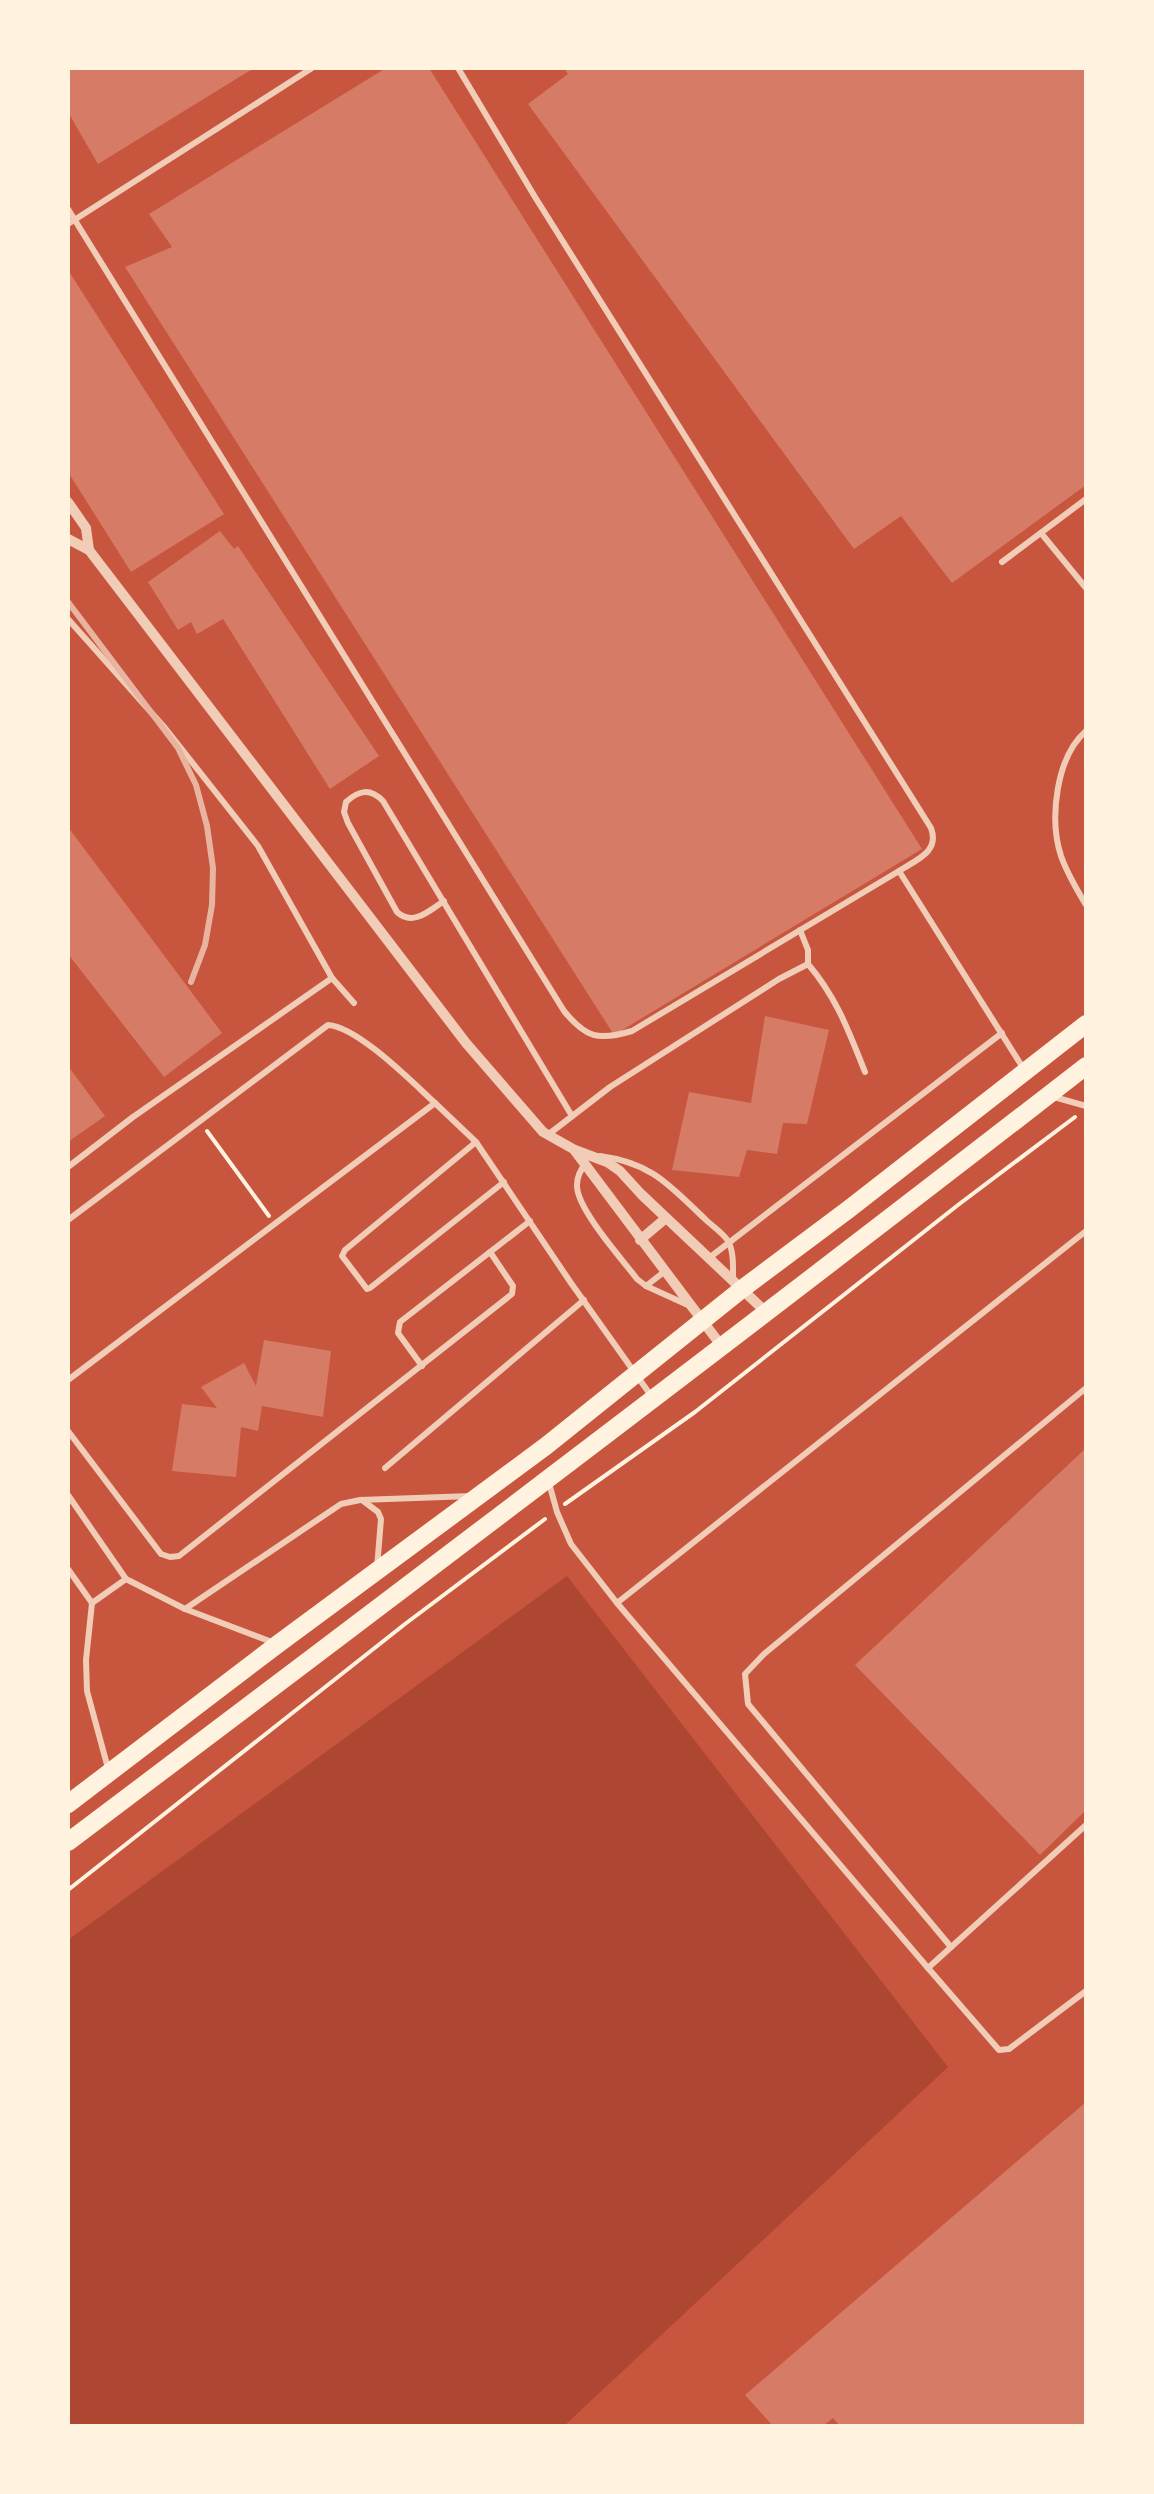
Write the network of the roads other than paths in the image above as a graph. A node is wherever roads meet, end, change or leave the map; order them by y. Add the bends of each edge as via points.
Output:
1 (312, 68) edge
2 (458, 68) edge
3 (68, 209) edge
4 (71, 222) edge
5 (1086, 500) edge
6 (68, 502) edge
7 (1041, 532) junction
8 (68, 539) edge
9 (89, 550) junction
10 (1002, 562) dead end
11 (1086, 588) edge
12 (68, 619) edge
13 (1086, 731) edge
14 (899, 871) junction
15 (444, 901) junction
16 (1086, 905) edge
17 (800, 930) junction
18 (808, 964) junction
19 (332, 978) junction
20 (354, 1003) dead end
21 (1086, 1024) edge
22 (1002, 1033) junction
23 (1086, 1066) edge
24 (865, 1072) dead end
25 (1026, 1072) junction
26 (1048, 1096) junction
27 (435, 1103) junction
28 (1086, 1107) edge
29 (572, 1116) junction
30 (548, 1135) junction
31 (476, 1142) junction
32 (589, 1160) junction
33 (68, 1167) edge
34 (504, 1182) junction
35 (666, 1218) junction
36 (68, 1220) edge
37 (530, 1220) junction
38 (1086, 1231) edge
39 (640, 1240) junction
40 (729, 1242) junction
41 (490, 1252) junction
42 (709, 1258) junction
43 (664, 1272) junction
44 (737, 1285) junction
45 (646, 1286) junction
46 (584, 1300) junction
47 (766, 1313) junction
48 (696, 1314) junction
49 (723, 1348) junction
50 (422, 1366) junction
51 (636, 1373) junction
52 (68, 1380) edge
53 (1086, 1388) edge
54 (653, 1398) junction
55 (68, 1431) edge
56 (385, 1468) dead end
57 (548, 1481) junction
58 (68, 1495) edge
59 (476, 1496) junction
60 (360, 1500) junction
61 (68, 1569) edge
62 (376, 1571) junction
63 (126, 1578) junction
64 (617, 1603) junction
65 (92, 1604) junction
66 (185, 1609) junction
67 (278, 1644) junction
68 (109, 1772) junction
69 (68, 1804) edge
70 (1086, 1824) edge
71 (68, 1842) edge
72 (951, 1947) junction
73 (928, 1968) junction
74 (1086, 1992) edge

1 - 4 lane
2 - 14 lane via 931,828 933,846
3 - 4 lane
4 - 17 lane via 575,1025 592,1036 632,1032
5 - 7 lane
6 - 9 street via 86,528
7 - 10 lane
7 - 11 lane
8 - 9 street
9 - 30 street via 466,1043
12 - 19 lane via 258,846
13 - 16 lane via 1067,755 1056,820 1062,860
14 - 17 lane
14 - 22 lane
15 - 15 lane via 384,800 375,793 354,794 346,802 348,823 403,918 419,917
15 - 29 lane
17 - 18 lane
18 - 24 lane via 838,1007
18 - 29 lane
19 - 20 lane
19 - 33 lane
21 - 25 main road
22 - 25 lane
22 - 40 lane
23 - 26 main road
25 - 44 main road
26 - 28 lane
26 - 47 main road
27 - 31 lane
27 - 36 lane via 363,1041 328,1025
27 - 52 lane
29 - 30 lane
30 - 32 street
31 - 34 lane
31 - 34 lane via 345,1250 345,1262 369,1289
32 - 35 street via 620,1171
32 - 39 street
32 - 40 lane via 644,1166
32 - 45 lane via 576,1186 582,1205
34 - 37 lane
35 - 39 street
35 - 42 street
37 - 41 lane
37 - 46 lane
38 - 64 lane
39 - 43 street
40 - 42 lane
40 - 44 lane
41 - 50 lane via 398,1326
41 - 50 lane via 514,1292
42 - 44 street
43 - 45 lane
43 - 48 street
44 - 47 street
44 - 48 main road
45 - 48 lane
46 - 51 lane
46 - 56 lane
47 - 49 main road
48 - 49 street
48 - 51 main road
49 - 54 main road
50 - 55 lane via 175,1557 158,1550
51 - 54 lane
51 - 59 main road
53 - 72 lane via 745,1674 748,1704
54 - 57 main road
57 - 64 lane via 571,1544
57 - 71 main road
58 - 63 lane
59 - 60 lane
59 - 62 main road
60 - 62 lane via 381,1520
60 - 66 lane via 341,1504
61 - 65 lane
62 - 67 main road
63 - 65 lane
63 - 66 lane
64 - 73 lane
65 - 68 lane via 88,1691
66 - 67 lane
67 - 68 main road
68 - 69 main road
70 - 72 lane
72 - 73 lane
73 - 74 lane via 997,2050 1009,2049

